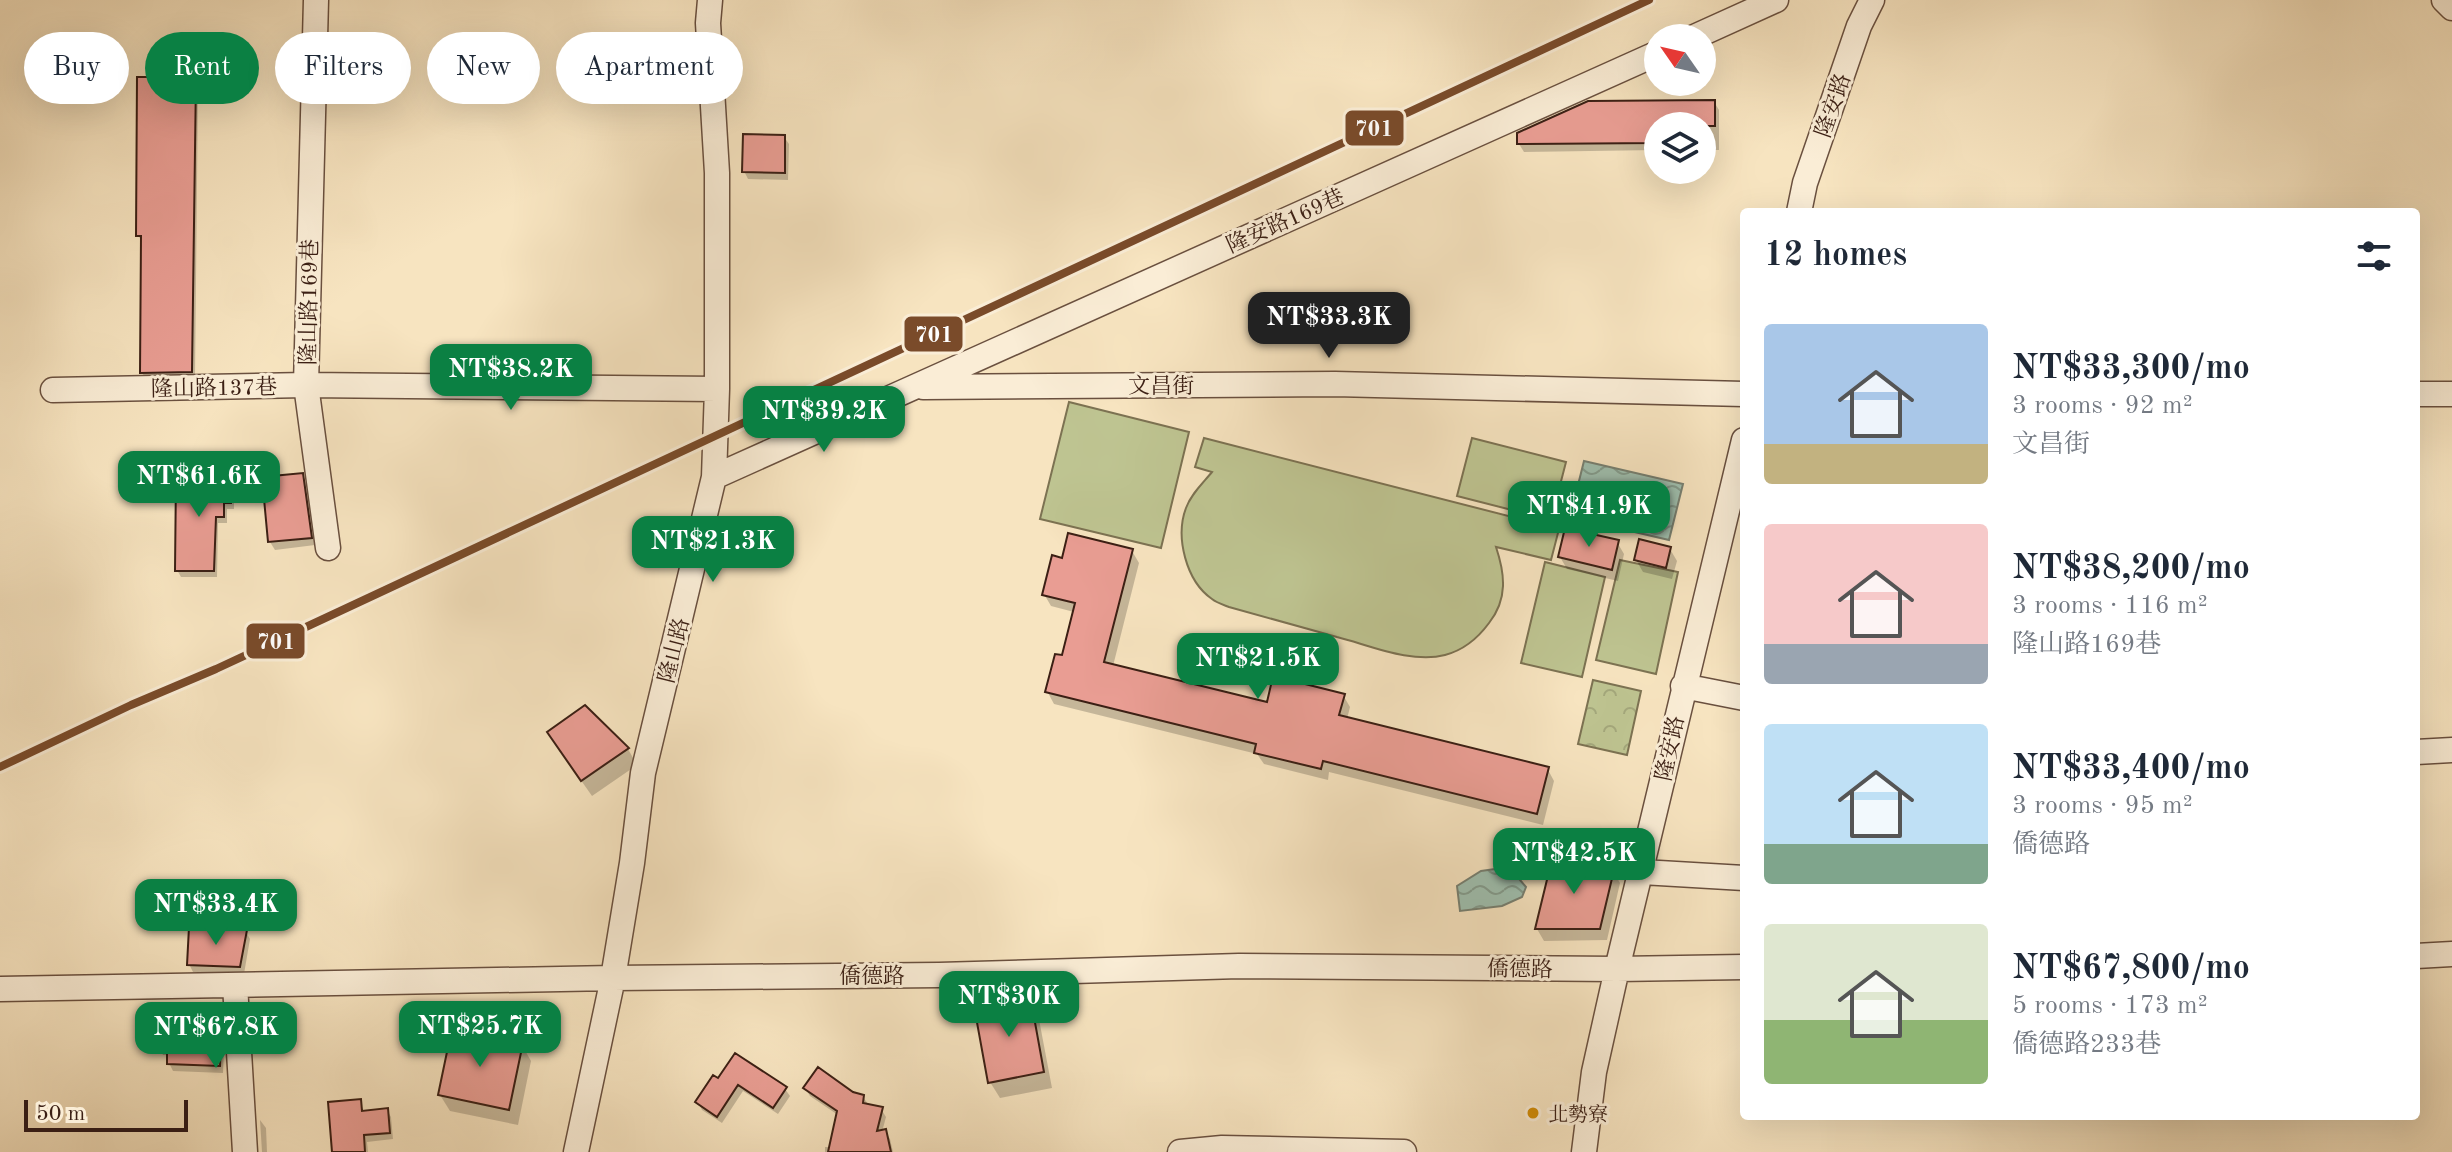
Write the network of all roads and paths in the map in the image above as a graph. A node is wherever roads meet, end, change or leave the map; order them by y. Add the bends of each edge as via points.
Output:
1 (316, 0) edge
2 (710, 0) edge
3 (1776, 0) edge
4 (1872, 0) edge
5 (2444, 0) edge
6 (2452, 8) edge
7 (1716, 27) edge
8 (1644, 59) edge
9 (1800, 208) edge
10 (306, 385) junction
11 (913, 387) junction
12 (717, 389) junction
13 (53, 390) dead end
14 (1740, 394) edge
15 (2420, 394) edge
16 (2452, 394) edge
17 (1740, 456) edge
18 (714, 477) junction
19 (328, 548) dead end
20 (1683, 686) junction
21 (1740, 697) edge
22 (2452, 750) edge
23 (2420, 752) edge
24 (1642, 872) junction
25 (1740, 878) edge
26 (2452, 954) edge
27 (2420, 956) edge
28 (1740, 967) edge
29 (1617, 969) junction
30 (613, 978) junction
31 (235, 985) junction
32 (0, 989) edge
33 (245, 1152) edge
34 (576, 1152) edge
35 (1180, 1152) edge
36 (1404, 1152) edge
37 (1584, 1152) edge

1 - 10 street, 隆山路169巷
2 - 12 street, 隆山路
3 - 7 street
4 - 9 street, 隆安路
5 - 6 street
8 - 11 street, 隆安路169巷
10 - 12 street, 隆山路169巷
10 - 13 street, 隆山路137巷
10 - 19 street, 隆山路137巷
11 - 14 street, 文昌街 via 1335,384
11 - 18 street, 隆安路169巷
12 - 18 street, 隆山路
15 - 16 street
17 - 20 street, 隆安路
18 - 30 street, 隆山路 via 643,773
20 - 21 street
20 - 24 street, 隆安路
22 - 23 street
24 - 25 street
24 - 29 street, 隆安路
26 - 27 street
28 - 29 street, 僑德路
29 - 30 street, 僑德路 via 1239,966
29 - 37 street, 隆安路 via 1594,1072
30 - 31 street, 僑德路
30 - 34 street, 隆山路
31 - 32 street, 僑德路
31 - 33 street
35 - 36 street

